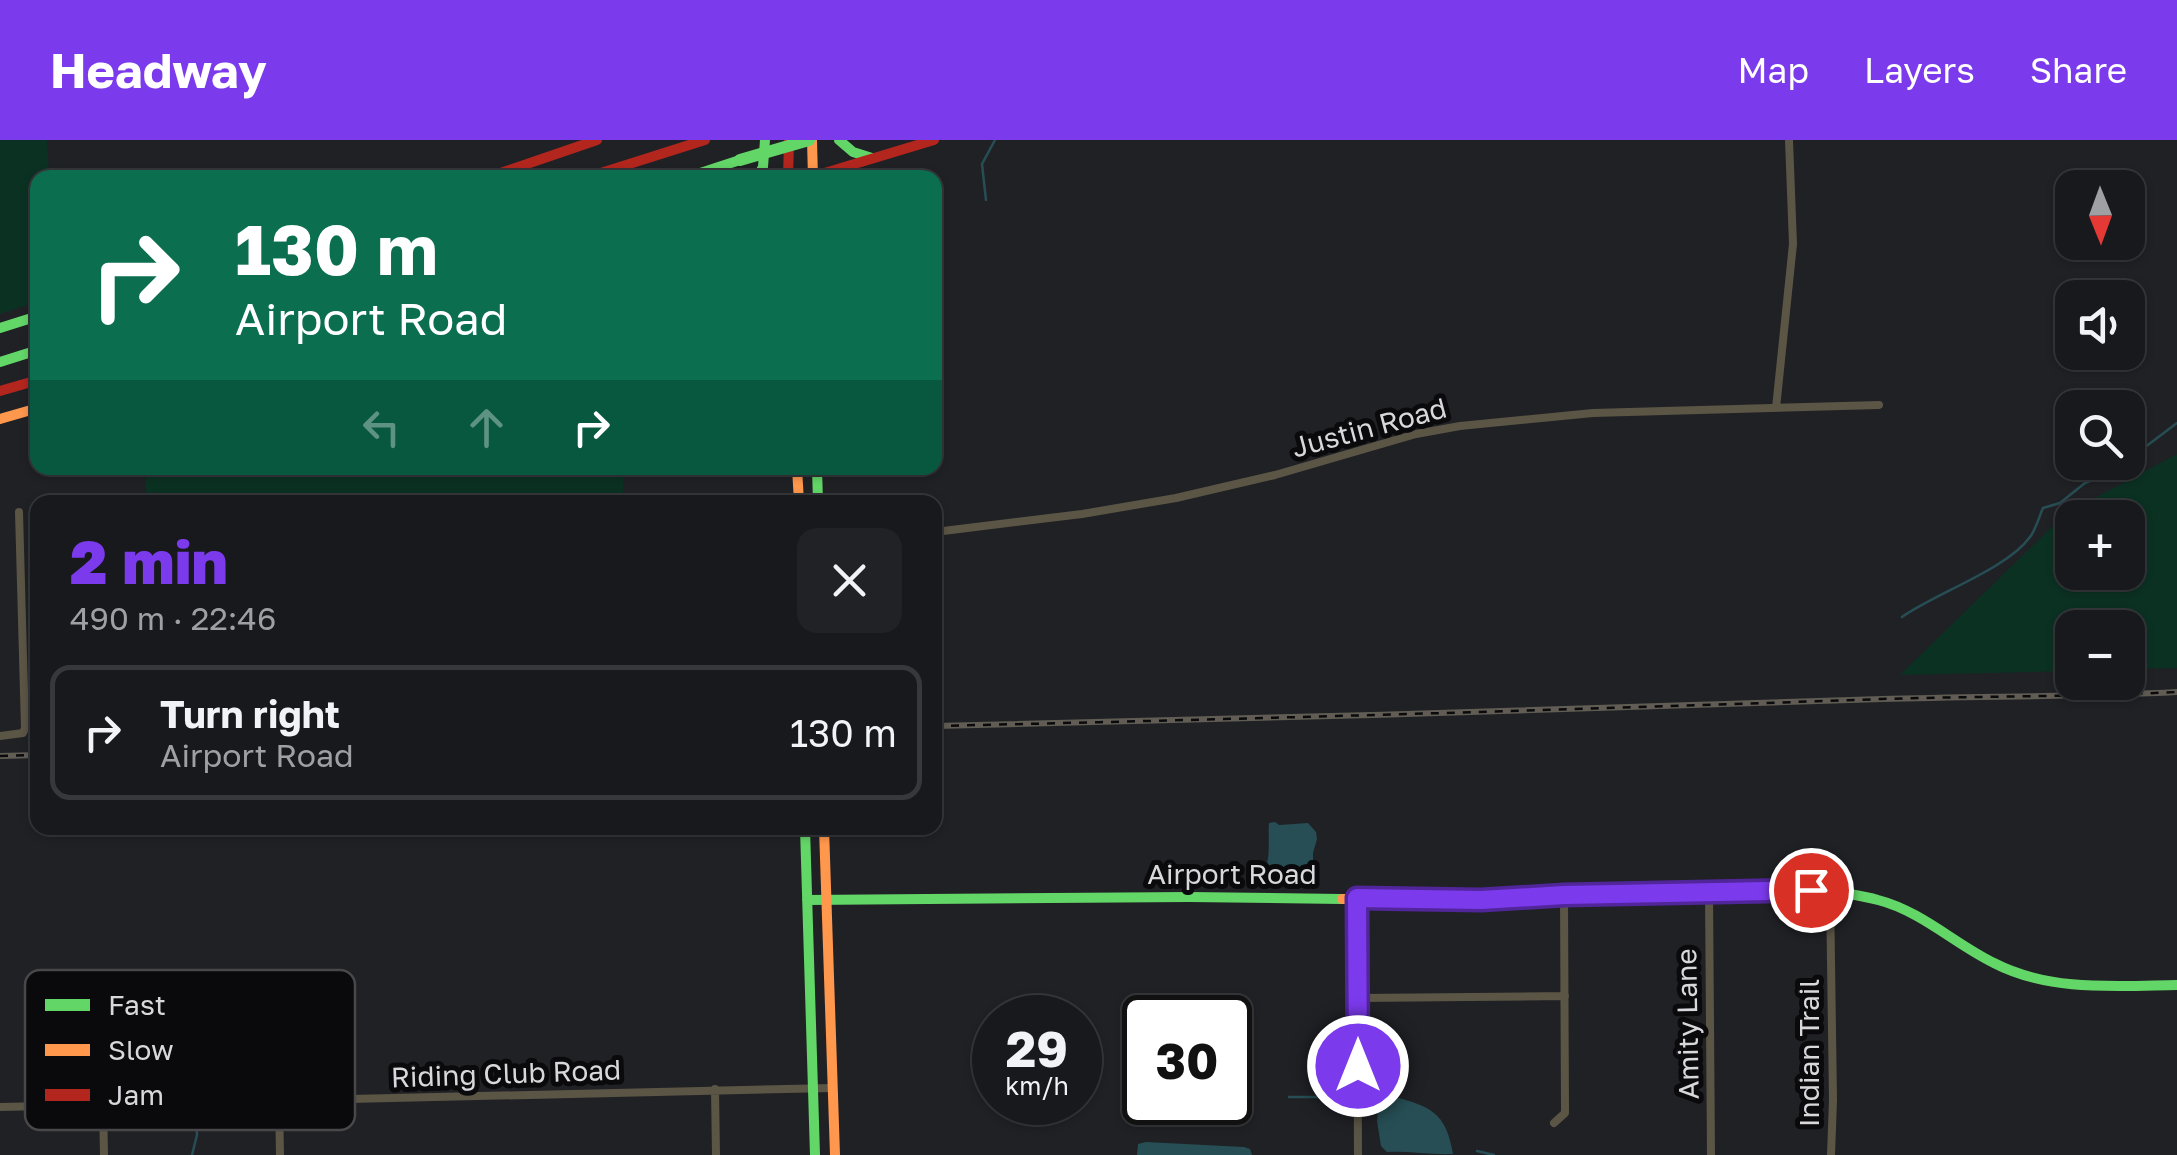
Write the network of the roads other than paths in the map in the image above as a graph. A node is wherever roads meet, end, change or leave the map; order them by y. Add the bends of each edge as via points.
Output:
1 (597, 140) edge
2 (705, 140) edge
3 (765, 140) edge
4 (789, 140) edge
5 (811, 140) edge
6 (839, 140) edge
7 (934, 140) edge
8 (1789, 140) edge
9 (876, 159) junction
10 (509, 170) edge
11 (610, 170) edge
12 (709, 170) edge
13 (762, 170) edge
14 (788, 170) edge
15 (811, 170) edge
16 (836, 170) edge
17 (30, 319) edge
18 (0, 328) edge
19 (30, 353) edge
20 (0, 362) edge
21 (30, 382) edge
22 (0, 391) edge
23 (1879, 405) dead end
24 (1776, 408) junction
25 (30, 410) edge
26 (0, 419) edge
27 (20, 512) dead end
28 (942, 531) edge
29 (0, 736) edge
30 (805, 835) edge
31 (824, 835) edge
32 (1830, 891) junction
33 (1708, 892) junction
34 (1564, 895) junction
35 (1357, 898) junction
36 (807, 900) junction
37 (826, 900) junction
38 (2177, 984) edge
39 (1565, 996) junction
40 (1358, 998) junction
41 (813, 1088) junction
42 (833, 1088) junction
43 (714, 1090) junction
44 (355, 1099) edge
45 (25, 1106) edge
46 (0, 1107) edge
47 (1554, 1123) dead end
48 (103, 1130) edge
49 (280, 1130) edge
50 (104, 1155) edge
51 (280, 1155) edge
52 (716, 1155) edge
53 (815, 1155) edge
54 (835, 1155) edge
55 (1358, 1155) edge
56 (1710, 1155) edge
57 (1831, 1155) edge

1 - 10 main road
2 - 11 main road
3 - 13 main road
4 - 14 main road
5 - 12 main road, bridge
5 - 15 main road
6 - 9 main road
7 - 9 main road
8 - 24 street via 1793,244
9 - 16 main road
17 - 18 main road
19 - 20 main road
21 - 22 main road
23 - 24 street, Justin Road
24 - 28 street, Justin Road via 1593,413 1460,426 1176,498
25 - 26 main road
27 - 29 street via 25,728
30 - 36 main road
31 - 37 main road
32 - 33 main road, Airport Road
32 - 38 main road, Airport Road via 1896,906 1995,964 2036,979 2082,986
32 - 57 street, Indian Trail
33 - 34 main road, Airport Road
33 - 56 street, Amity Lane
34 - 35 main road, Airport Road
34 - 39 street
35 - 37 main road, Airport Road
35 - 40 street
36 - 37 main road, Airport Road
36 - 41 main road
37 - 42 main road
39 - 40 street
39 - 47 street via 1565,1112
40 - 55 street
41 - 42 street, Riding Club Road
41 - 43 street, Riding Club Road
41 - 53 main road
42 - 54 main road
43 - 44 street, Riding Club Road
43 - 52 street
45 - 46 street, Riding Club Road
48 - 50 street
49 - 51 street

